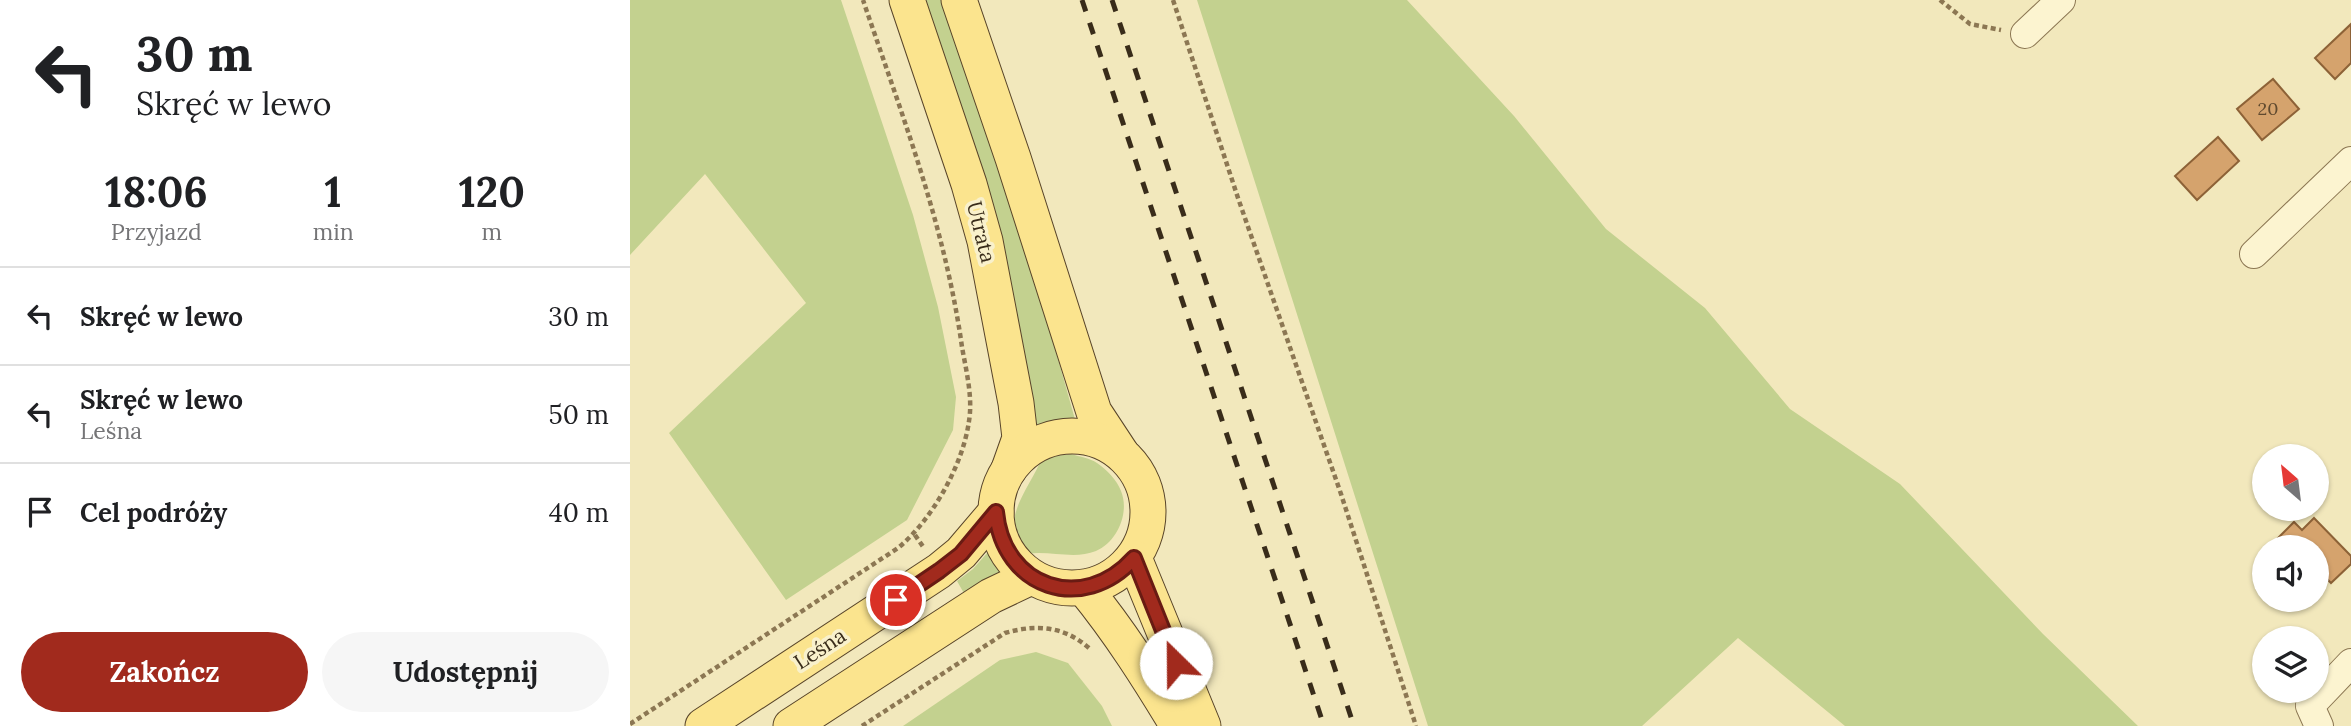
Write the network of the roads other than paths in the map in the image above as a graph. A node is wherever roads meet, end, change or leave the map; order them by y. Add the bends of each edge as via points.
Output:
1 (907, 0) edge
2 (960, 0) edge
3 (2061, 0) edge
4 (2025, 34) road end
5 (2351, 161) edge
6 (2254, 254) dead end
7 (1121, 453) junction
8 (1009, 469) junction
9 (996, 512) junction
10 (1134, 558) junction
11 (1031, 577) junction
12 (1084, 588) junction
13 (2351, 663) edge
14 (2315, 716) edge
15 (703, 726) edge
16 (791, 726) edge
17 (1178, 726) edge
18 (1203, 726) edge

1 - 8 main road, Utrata via 985,241 1020,438
2 - 7 main road via 1094,412
3 - 4 street
5 - 6 street
7 - 8 main road via 1089,438 1055,438 1039,443
7 - 10 main road via 1135,467 1149,503 1144,541
8 - 9 main road via 999,489
9 - 11 main road via 1005,548
9 - 15 main road, Leśna via 961,554 939,571
10 - 12 main road via 1112,578
10 - 18 main road
11 - 12 main road via 1066,589
11 - 16 main road via 990,596
12 - 17 main road via 1140,662
13 - 14 street

